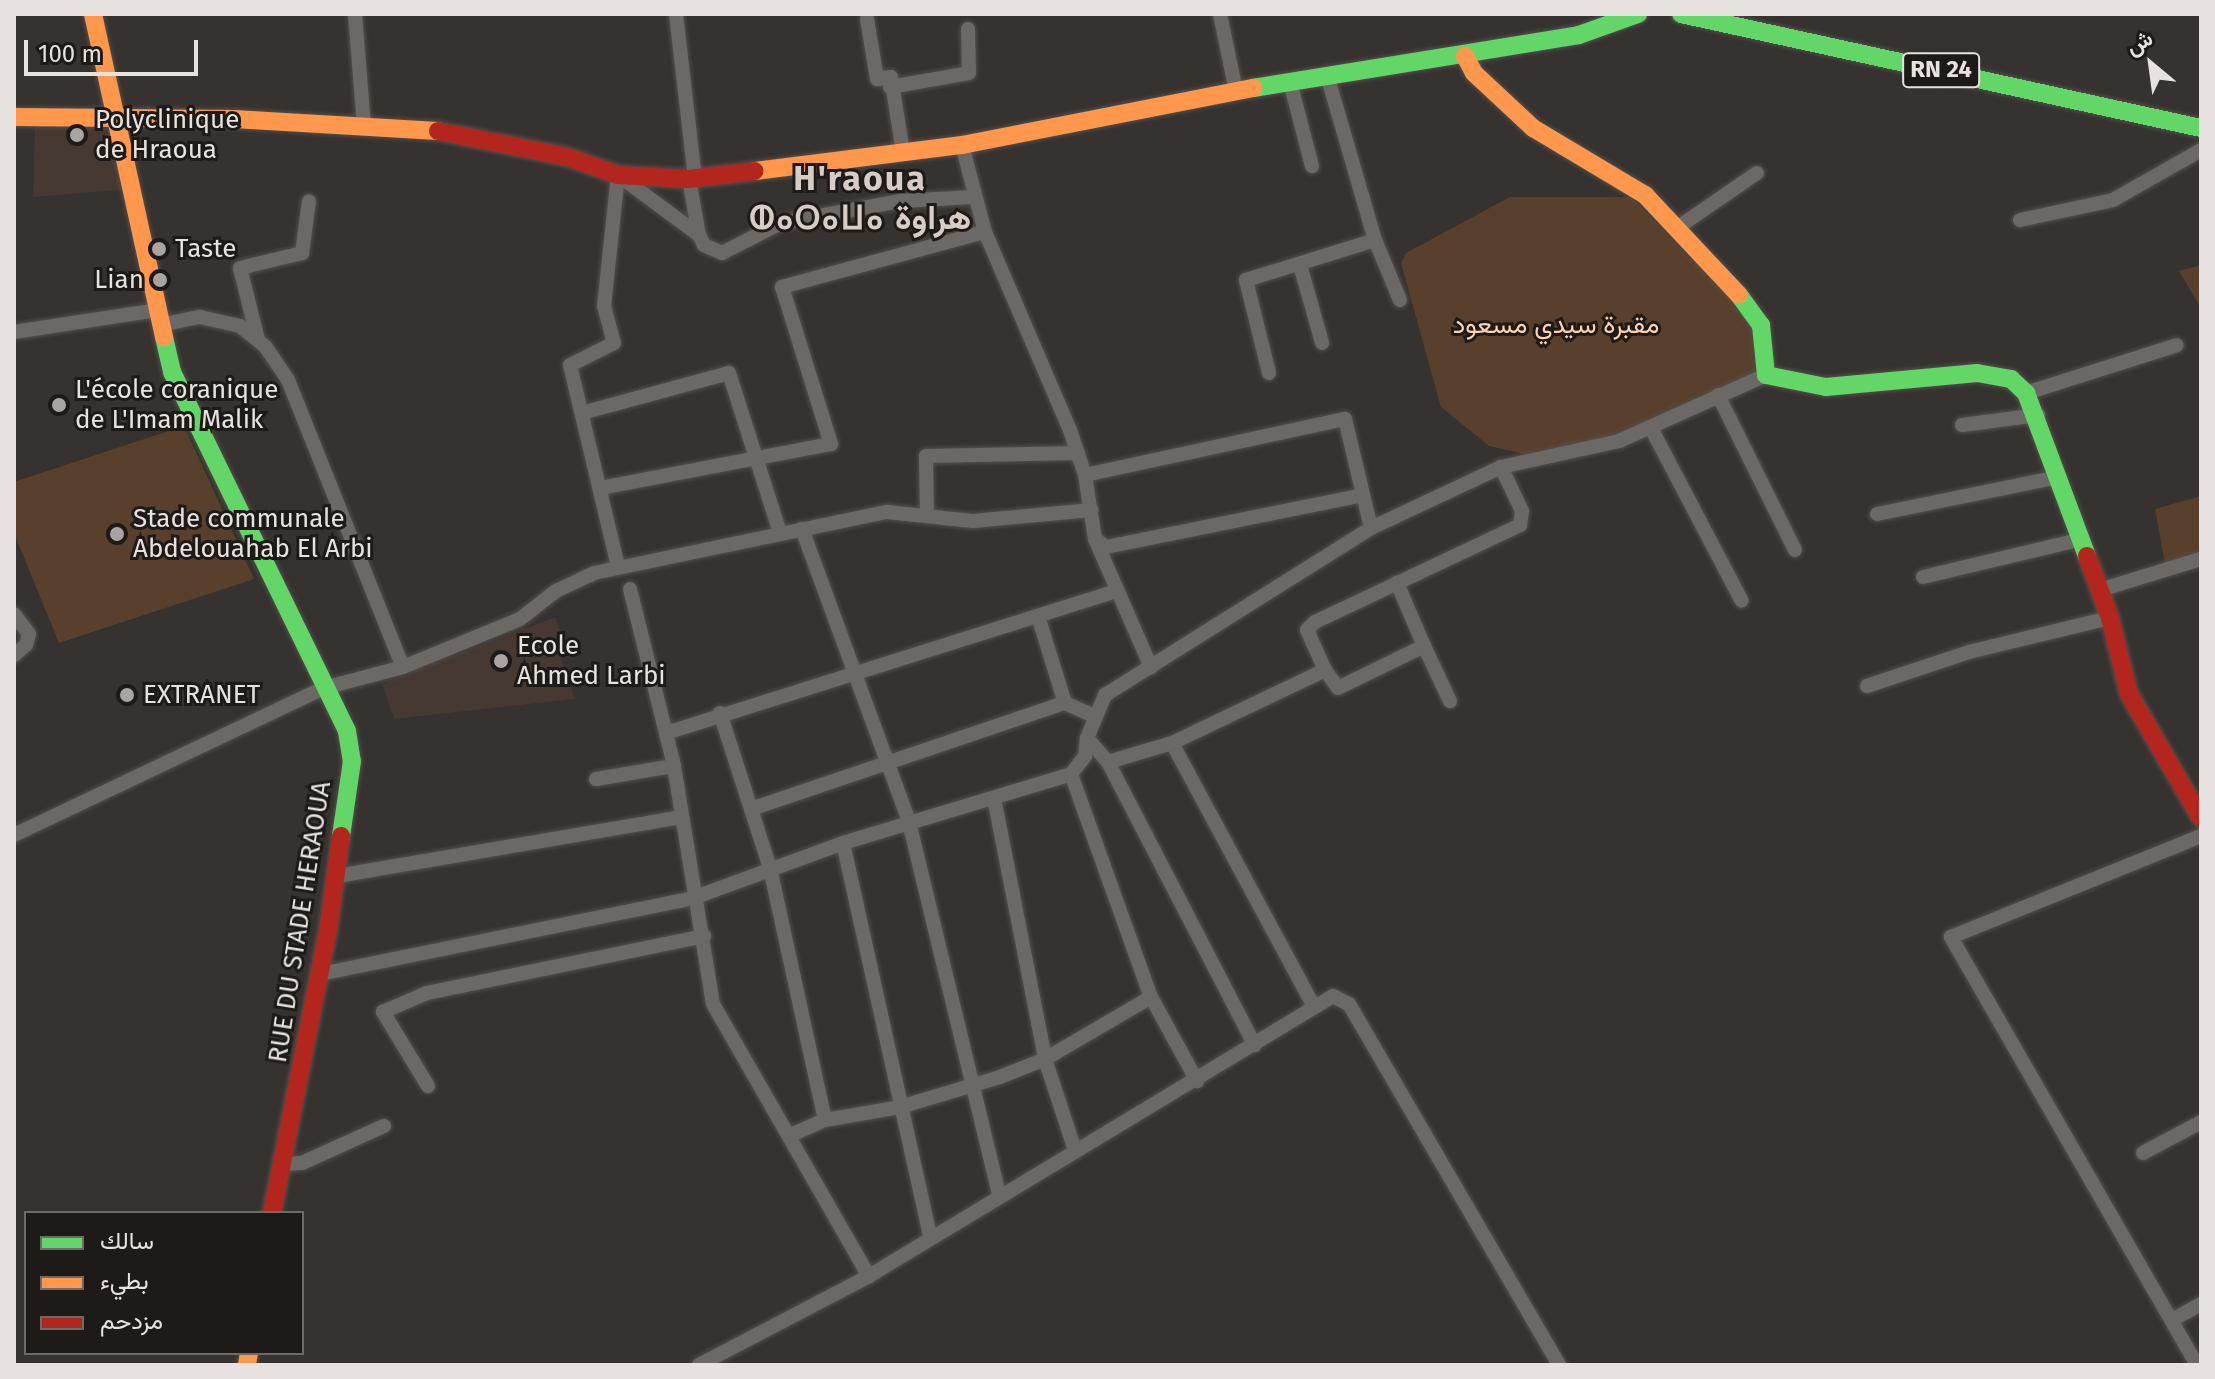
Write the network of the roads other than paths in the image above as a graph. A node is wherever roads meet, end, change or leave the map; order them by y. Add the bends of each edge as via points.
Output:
1 (93, 14) edge
2 (355, 14) edge
3 (676, 14) edge
4 (1220, 14) edge
5 (1638, 14) edge
6 (1681, 14) edge
7 (867, 19) dead end
8 (968, 29) dead end
9 (1465, 56) junction
10 (1327, 75) junction
11 (1290, 82) junction
12 (890, 87) junction
13 (1236, 91) junction
14 (14, 117) edge
15 (119, 118) junction
16 (364, 127) junction
17 (2201, 128) edge
18 (962, 145) junction
19 (2201, 150) edge
20 (903, 152) junction
21 (1312, 166) dead end
22 (1757, 173) dead end
23 (618, 175) junction
24 (692, 178) junction
25 (973, 197) junction
26 (309, 201) dead end
27 (2020, 220) dead end
28 (1677, 228) junction
29 (985, 232) junction
30 (699, 235) junction
31 (1375, 240) junction
32 (1300, 265) junction
33 (1400, 300) dead end
34 (160, 318) junction
35 (14, 332) edge
36 (258, 341) junction
37 (1322, 343) dead end
38 (2177, 345) dead end
39 (1269, 373) dead end
40 (1766, 375) junction
41 (2026, 393) junction
42 (1718, 395) junction
43 (582, 413) junction
44 (2038, 415) junction
45 (1962, 425) dead end
46 (1651, 428) junction
47 (1078, 453) junction
48 (757, 461) junction
49 (1501, 467) junction
50 (1085, 475) junction
51 (2059, 477) junction
52 (600, 488) junction
53 (1363, 495) junction
54 (1091, 510) junction
55 (1877, 514) dead end
56 (927, 516) junction
57 (1371, 528) junction
58 (802, 529) junction
59 (780, 533) junction
60 (1095, 539) junction
61 (2083, 539) junction
62 (1795, 550) dead end
63 (2201, 559) edge
64 (618, 566) junction
65 (1923, 577) dead end
66 (1397, 583) junction
67 (630, 589) dead end
68 (2100, 590) junction
69 (1113, 592) dead end
70 (1742, 601) dead end
71 (14, 614) edge
72 (1038, 616) junction
73 (2110, 618) junction
74 (1424, 646) junction
75 (14, 655) edge
76 (403, 667) junction
77 (1151, 667) junction
78 (1325, 670) junction
79 (855, 674) junction
80 (1867, 686) dead end
81 (324, 688) junction
82 (1450, 701) dead end
83 (1065, 703) junction
84 (720, 714) junction
85 (1096, 717) junction
86 (666, 733) junction
87 (1087, 738) junction
88 (1172, 743) junction
89 (1108, 762) junction
90 (887, 763) junction
91 (674, 766) junction
92 (1071, 774) junction
93 (596, 779) dead end
94 (994, 798) junction
95 (751, 809) junction
96 (681, 817) junction
97 (2201, 818) edge
98 (909, 822) junction
99 (14, 835) edge
100 (2201, 836) edge
101 (843, 843) junction
102 (770, 868) junction
103 (337, 876) junction
104 (693, 898) junction
105 (704, 936) junction
106 (320, 974) junction
107 (1151, 997) junction
108 (1314, 1007) junction
109 (1255, 1045) junction
110 (1045, 1059) junction
111 (1197, 1081) junction
112 (975, 1085) junction
113 (428, 1086) dead end
114 (900, 1107) junction
115 (825, 1120) junction
116 (2201, 1122) edge
117 (384, 1126) dead end
118 (791, 1135) junction
119 (1075, 1150) junction
120 (2143, 1153) dead end
121 (284, 1164) junction
122 (999, 1193) junction
123 (272, 1211) edge
124 (930, 1235) junction
125 (869, 1276) junction
126 (2201, 1304) edge
127 (2172, 1320) junction
128 (699, 1365) edge
129 (1559, 1365) edge
130 (2197, 1365) edge

1 - 15 street, RUE DU STADE HERAOUA
2 - 16 street
3 - 24 street
4 - 13 street
5 - 9 street via 1579,35
6 - 17 street, RN 24
7 - 12 street via 877,79 891,77
8 - 12 street via 969,73
9 - 10 street
9 - 28 street via 1474,73 1533,128 1645,195
10 - 11 street
10 - 31 street
11 - 13 street
11 - 21 street
12 - 20 street
13 - 18 street
14 - 15 street
15 - 16 street
15 - 34 street, RUE DU STADE HERAOUA
16 - 23 street via 484,137
18 - 20 street
18 - 25 street
19 - 27 street via 2113,200
20 - 24 street
22 - 28 street
23 - 24 street
23 - 30 street
23 - 43 street via 604,306 614,343 570,365
24 - 30 street
25 - 29 street
25 - 30 street via 901,201 781,223 722,253 704,245
26 - 36 street via 302,253 240,268
28 - 40 street via 1753,310 1761,325
29 - 47 street
29 - 48 street via 782,287 831,444
31 - 32 street
31 - 33 street
32 - 37 street
32 - 39 street via 1246,280
34 - 35 street
34 - 36 street via 200,317 240,326
34 - 81 street, RUE DU STADE HERAOUA via 172,372 194,422
36 - 76 street via 288,380
38 - 41 street
40 - 41 street via 1826,387 1977,373 2011,379
40 - 42 street
41 - 44 street
42 - 46 street
42 - 62 street
43 - 48 street via 729,373
43 - 52 street
44 - 45 street
44 - 51 street
46 - 49 street via 1619,441
46 - 70 street
47 - 50 street
47 - 56 street via 926,456
48 - 52 street
48 - 59 street
49 - 57 street
49 - 66 street via 1522,511 1520,525
50 - 53 street via 1345,419
50 - 54 street
51 - 55 street
51 - 61 street
52 - 64 street
53 - 57 street
53 - 60 street via 1106,547
54 - 56 street via 973,521
54 - 60 street
56 - 58 street via 887,512
57 - 77 street
58 - 59 street
58 - 79 street
59 - 64 street
60 - 77 street
61 - 65 street
61 - 68 street
63 - 68 street
64 - 76 street via 556,591 520,619
66 - 74 street
66 - 78 street via 1310,626
67 - 86 street
68 - 73 street
69 - 72 street
71 - 75 street via 29,634
72 - 79 street
72 - 83 street
73 - 80 street via 1955,656
73 - 97 street via 2129,694
74 - 78 street via 1338,688
74 - 82 street
76 - 81 street
77 - 85 street via 1105,695
78 - 88 street
79 - 84 street
79 - 90 street
81 - 99 street
81 - 103 street, RUE DU STADE HERAOUA via 347,731 352,761
83 - 85 street
83 - 90 street
84 - 86 street
84 - 95 street
85 - 87 street
86 - 91 street
87 - 89 street
87 - 92 street via 1085,756
88 - 89 street
88 - 108 street
89 - 109 street
90 - 95 street
90 - 98 street
91 - 93 street
91 - 96 street
92 - 94 street
92 - 107 street
94 - 98 street
94 - 110 street
95 - 102 street
96 - 103 street
96 - 104 street
98 - 101 street
98 - 112 street
100 - 127 street via 1951,937
101 - 102 street
101 - 114 street
102 - 104 street
102 - 115 street
103 - 106 street, RUE DU STADE HERAOUA
104 - 105 street
104 - 106 street
105 - 113 street via 427,993 383,1012
105 - 118 street via 713,1004
106 - 121 street, RUE DU STADE HERAOUA
107 - 110 street
107 - 111 street
108 - 109 street
108 - 129 street via 1333,996 1349,1004
109 - 111 street
110 - 112 street
110 - 119 street
111 - 119 street
112 - 114 street
112 - 122 street
114 - 115 street
114 - 124 street
115 - 118 street
116 - 120 street
117 - 121 street via 302,1163
118 - 125 street
119 - 122 street
121 - 123 street, RUE DU STADE HERAOUA
122 - 124 street
124 - 125 street
125 - 128 street
126 - 127 street
127 - 130 street

